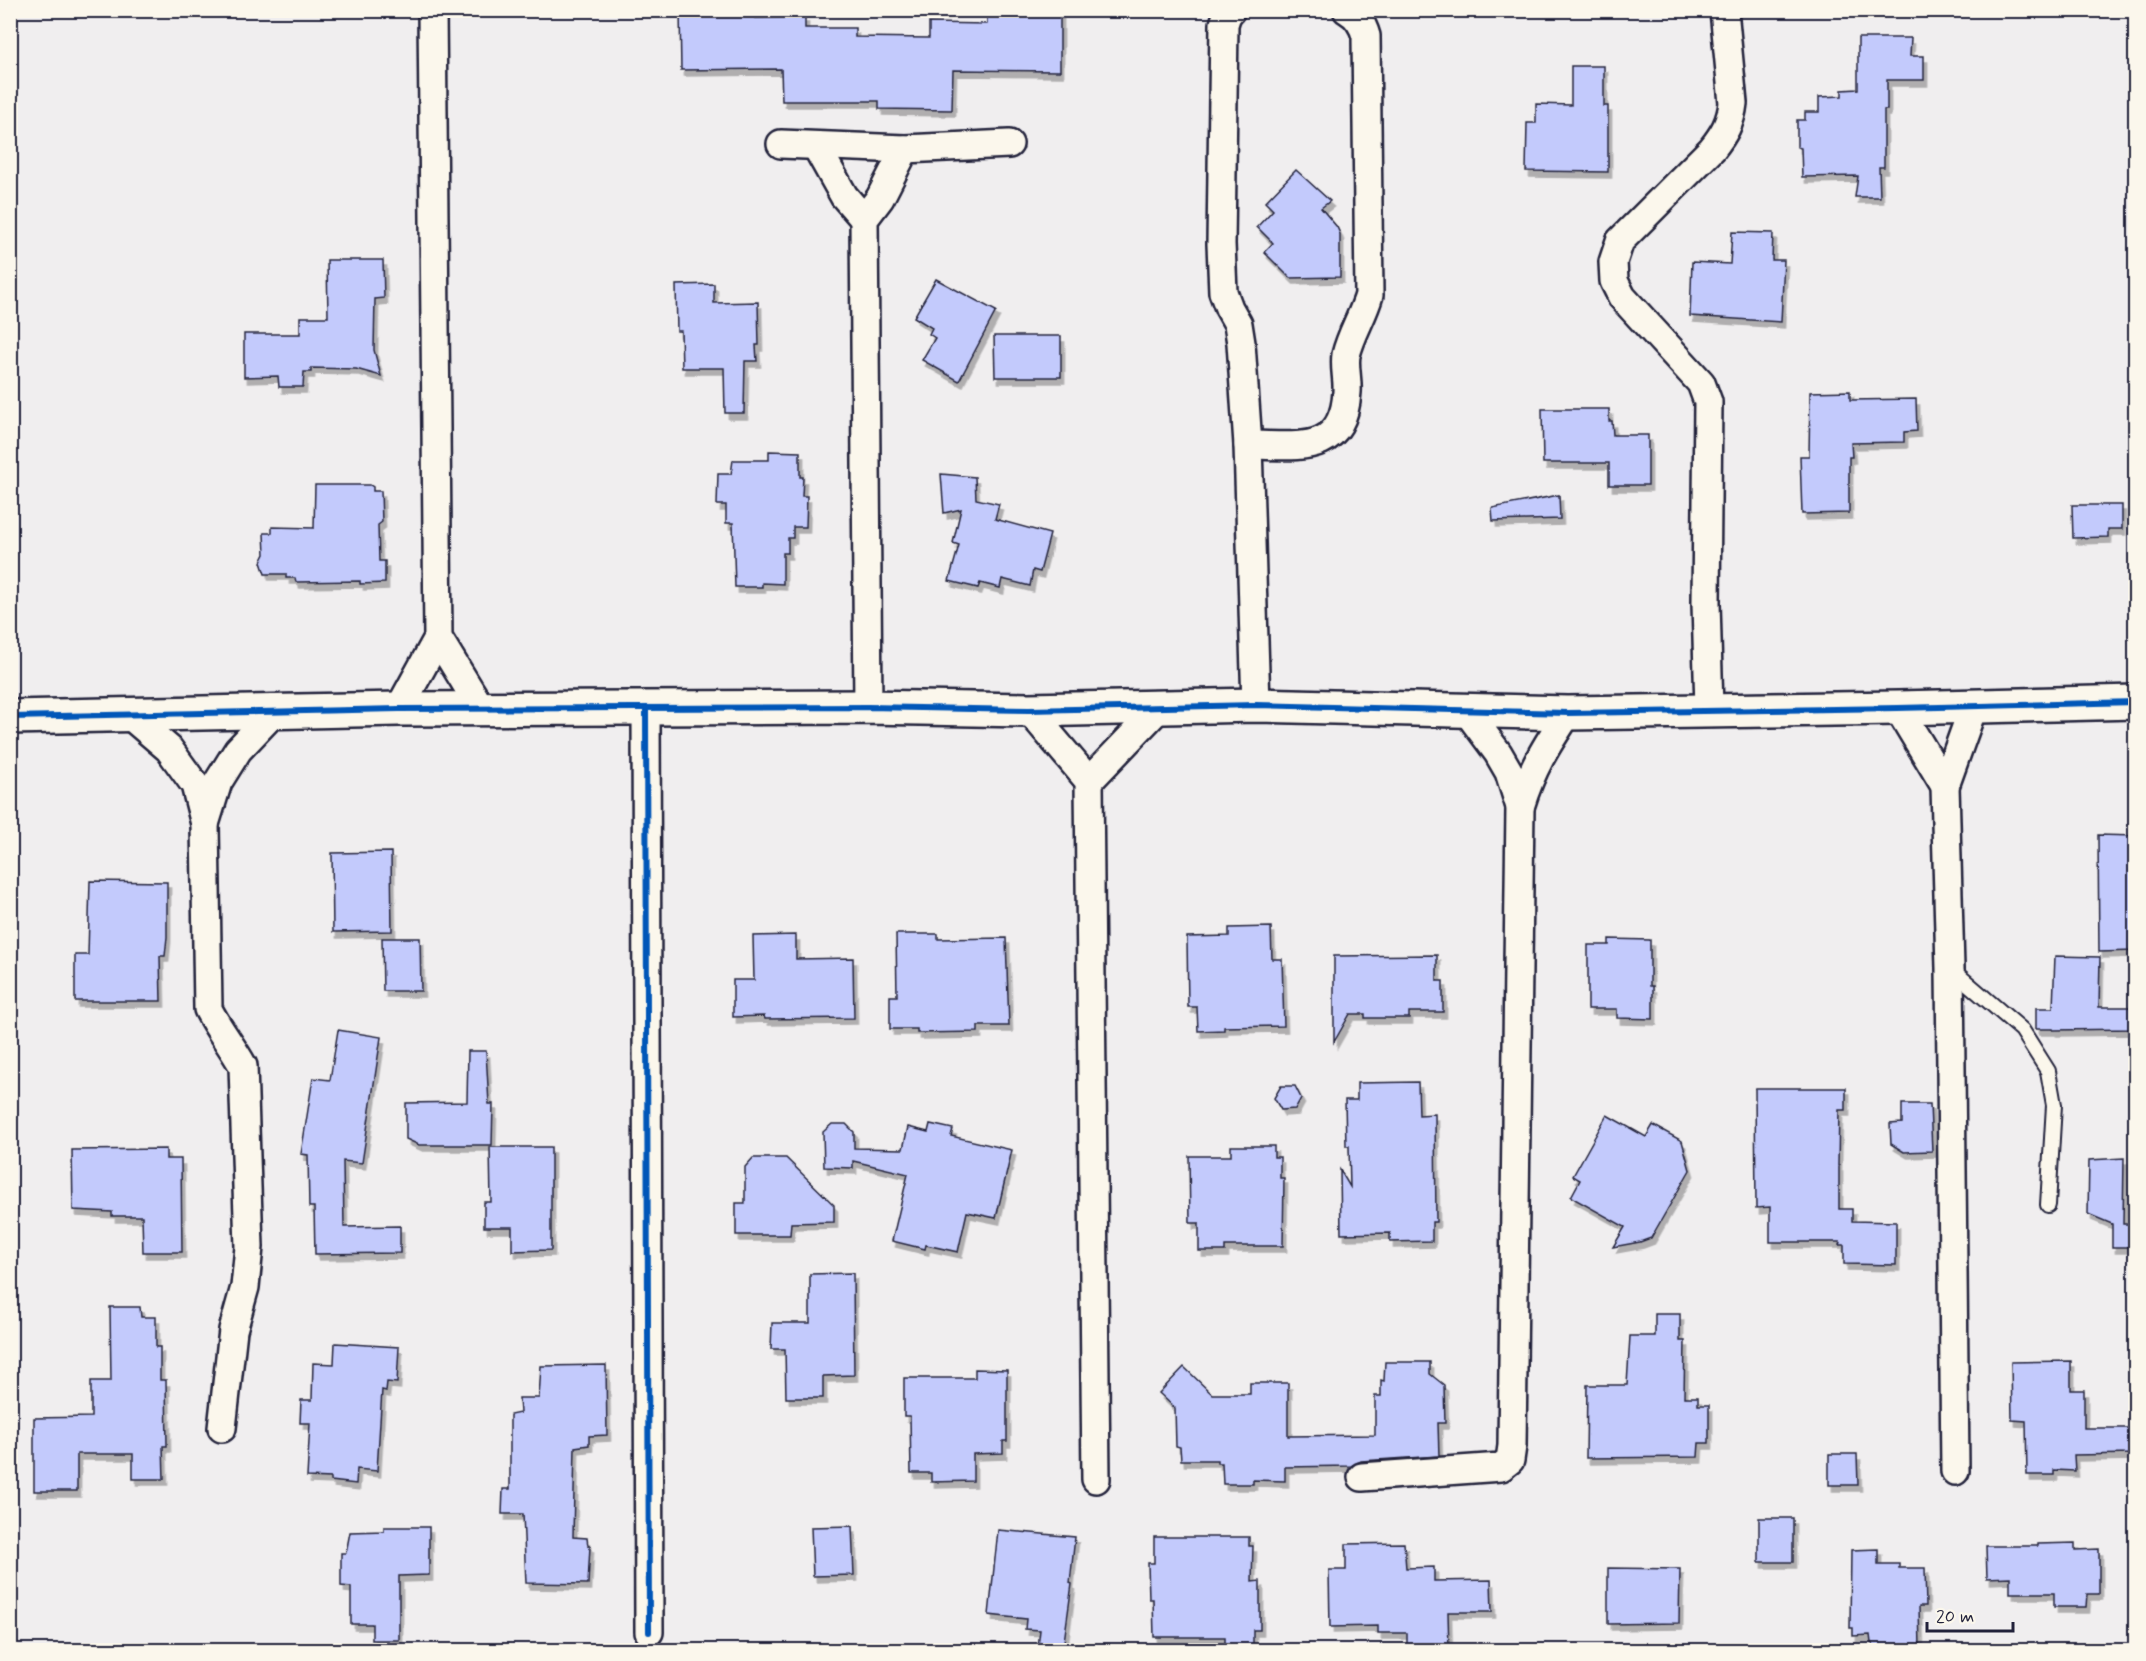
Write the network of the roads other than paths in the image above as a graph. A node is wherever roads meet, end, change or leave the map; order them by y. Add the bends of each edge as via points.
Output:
1 (432, 10) edge
2 (1231, 10) edge
3 (1347, 10) edge
4 (1724, 10) edge
5 (781, 144) dead end
6 (1010, 144) dead end
7 (816, 146) junction
8 (905, 149) junction
9 (864, 219) junction
10 (1248, 446) junction
11 (438, 638) junction
12 (2136, 702) edge
13 (1256, 705) junction
14 (1974, 705) junction
15 (868, 707) junction
16 (1898, 708) junction
17 (646, 709) junction
18 (1158, 709) junction
19 (1709, 709) junction
20 (399, 710) junction
21 (482, 710) junction
22 (1029, 710) junction
23 (1466, 710) junction
24 (275, 711) junction
25 (1568, 713) junction
26 (128, 714) junction
27 (10, 717) edge
28 (1089, 781) junction
29 (1945, 786) junction
30 (1520, 807) junction
31 (205, 824) junction
32 (1950, 968) junction
33 (2048, 1205) dead end
34 (222, 1428) dead end
35 (1955, 1471) dead end
36 (1362, 1478) dead end
37 (1096, 1479) dead end
38 (649, 1632) dead end

1 - 11 street
2 - 10 street via 1224,24 1221,244 1223,292 1242,343
3 - 10 street via 1362,23 1366,36 1369,295 1346,357 1347,392 1336,429 1327,438 1311,446
4 - 19 street via 1733,103 1724,134 1620,241 1613,262 1614,280 1622,297 1701,383 1708,402
5 - 7 street
6 - 8 street
7 - 8 street
7 - 9 street via 844,196
8 - 9 street via 880,198
9 - 15 street
10 - 13 street
11 - 20 street
11 - 21 street
12 - 14 street
13 - 18 street
13 - 23 street
14 - 16 street
14 - 29 street
15 - 17 street
15 - 22 street
16 - 19 street
16 - 29 street
17 - 21 street
17 - 38 street
18 - 22 street
18 - 28 street
19 - 25 street
20 - 21 street
20 - 24 street
22 - 28 street
23 - 25 street
23 - 30 street via 1509,772
24 - 26 street
24 - 31 street via 238,750 218,782
25 - 30 street via 1535,766
26 - 27 street
26 - 31 street via 169,749 195,785
28 - 37 street
29 - 32 street
30 - 36 street via 1510,1460 1501,1467
31 - 34 street via 208,1009 243,1066 249,1236 245,1287 233,1330
32 - 33 lane via 2022,1030 2048,1071 2054,1105
32 - 35 street

